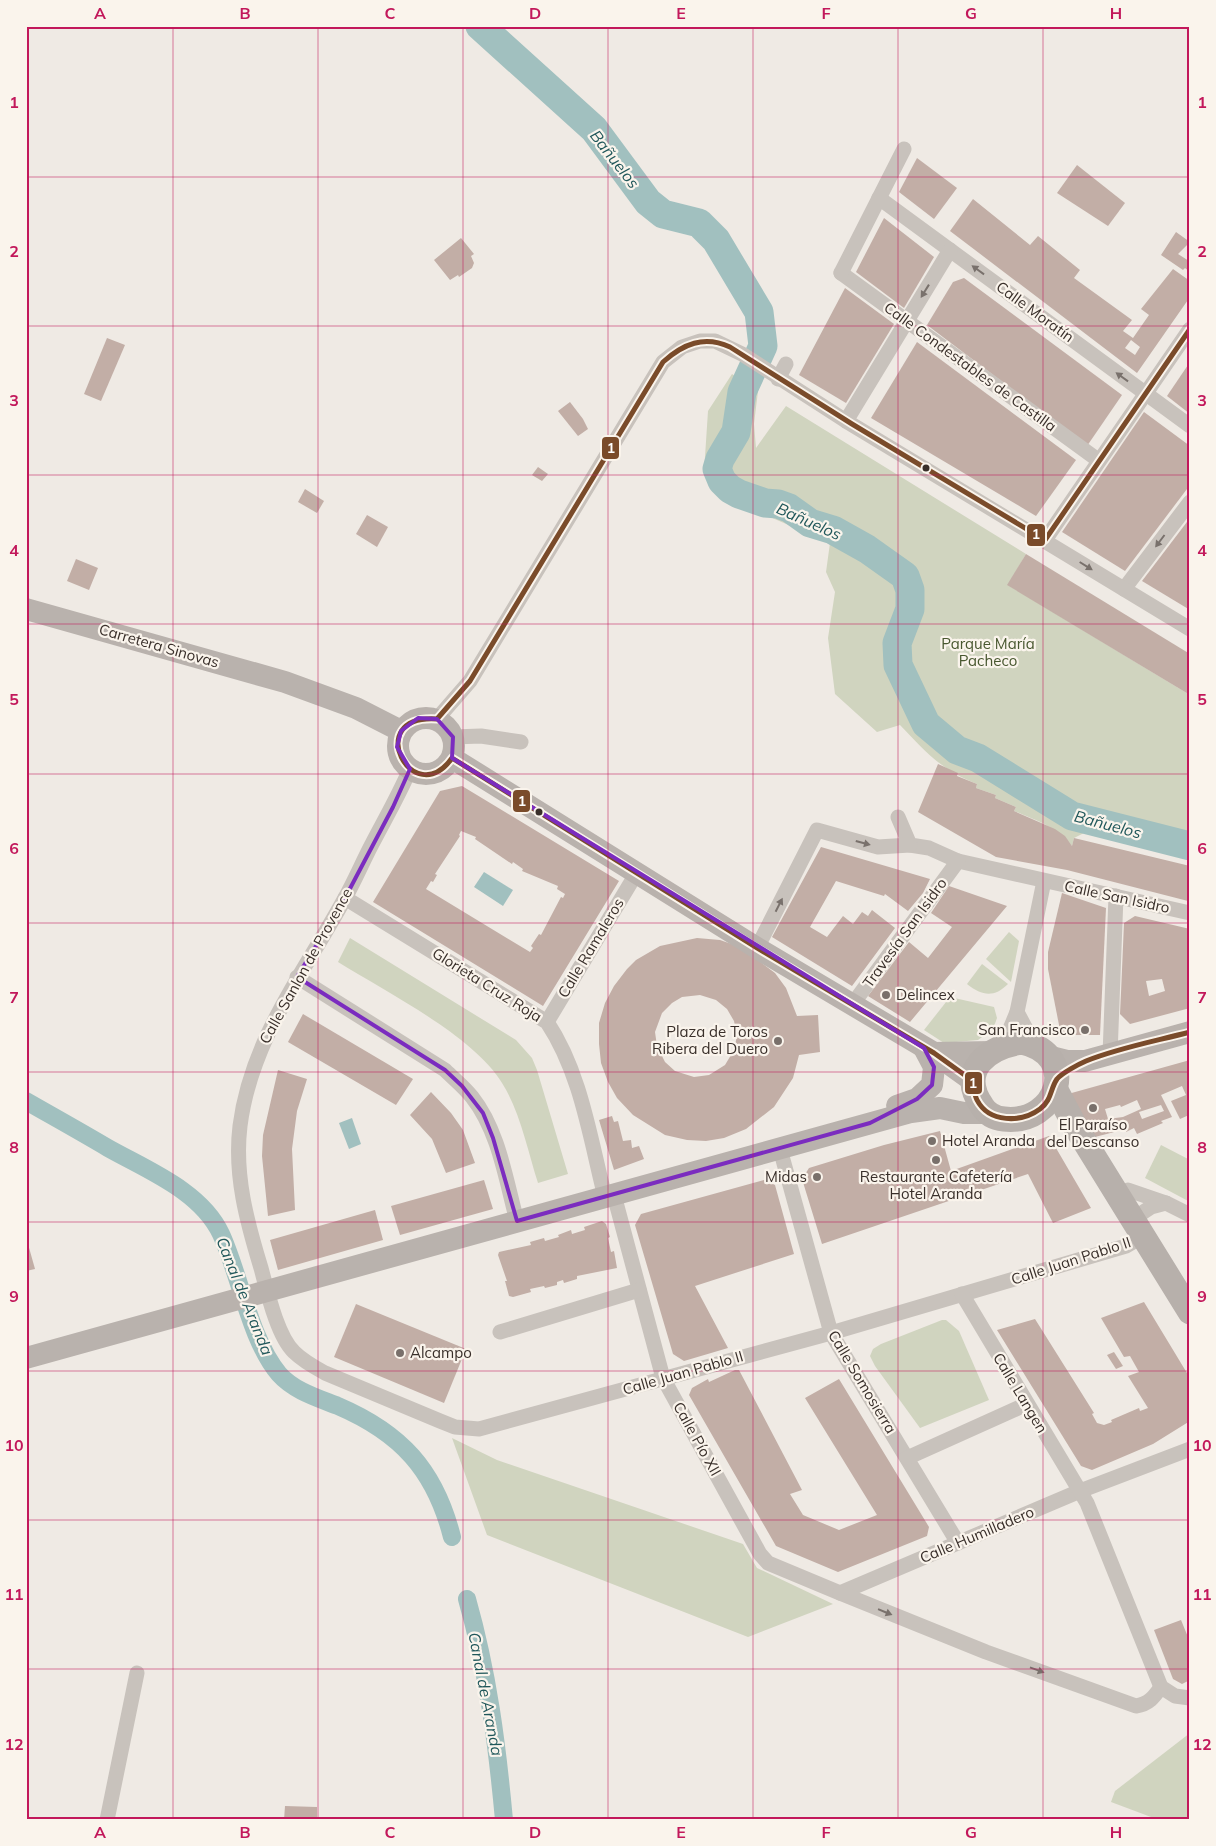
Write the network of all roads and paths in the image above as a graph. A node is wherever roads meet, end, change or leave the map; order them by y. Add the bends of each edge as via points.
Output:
1 (904, 149) dead end
2 (879, 198) junction
3 (950, 250) junction
4 (907, 320) junction
5 (1190, 329) edge
6 (786, 364) dead end
7 (774, 377) junction
8 (1146, 394) junction
9 (846, 421) junction
10 (1190, 426) edge
11 (1098, 460) junction
12 (1190, 502) edge
13 (1045, 540) junction
14 (1124, 589) junction
15 (26, 609) edge
16 (1190, 629) edge
17 (437, 719) junction
18 (401, 731) junction
19 (521, 742) dead end
20 (452, 748) junction
21 (410, 770) junction
22 (898, 816) dead end
23 (910, 845) junction
24 (958, 861) junction
25 (636, 874) junction
26 (1044, 881) junction
27 (1116, 896) junction
28 (346, 898) junction
29 (1190, 913) edge
30 (757, 948) junction
31 (298, 977) junction
32 (852, 1005) junction
33 (1018, 1012) junction
34 (547, 1022) junction
35 (1190, 1032) edge
36 (998, 1049) junction
37 (929, 1051) junction
38 (1110, 1054) junction
39 (1049, 1068) junction
40 (973, 1084) junction
41 (940, 1108) junction
42 (1038, 1111) junction
43 (986, 1113) junction
44 (870, 1123) junction
45 (1075, 1126) junction
46 (780, 1149) junction
47 (1118, 1194) junction
48 (609, 1196) junction
49 (1166, 1203) junction
50 (1190, 1215) edge
51 (517, 1221) junction
52 (1138, 1228) junction
53 (639, 1290) junction
54 (962, 1294) junction
55 (251, 1295) junction
56 (1190, 1312) edge
57 (500, 1332) dead end
58 (831, 1333) junction
59 (26, 1358) edge
60 (663, 1378) junction
61 (1027, 1404) junction
62 (1188, 1454) edge
63 (907, 1458) junction
64 (1080, 1491) junction
65 (958, 1544) junction
66 (840, 1593) junction
67 (137, 1674) dead end
68 (1161, 1687) junction
69 (1190, 1698) edge
70 (107, 1820) edge

1 - 2 street
2 - 3 street, Calle Moratín
2 - 4 street, Calle Condestables de Castilla via 834,275
3 -> 4 street
8 -> 3 street, Calle Moratín
4 - 9 street
4 - 11 street, Calle Condestables de Castilla
5 - 8 street
6 - 7 street
7 - 9 street
7 - 17 street via 742,354 715,341 700,341 682,347 663,362 470,681
8 - 10 street, Calle Moratín
8 - 11 street
9 - 13 street
11 - 13 street
12 -> 14 street
13 -> 14 street
14 - 16 street
15 - 18 street, Carretera Sinovas via 285,682 356,708
17 - 18 street via 418,718
17 - 20 street via 445,724
18 - 21 street via 397,747
19 - 20 street via 481,736
20 - 21 street via 439,771 421,774
20 - 25 street
21 - 28 street, Calle Sanlon de Provence
22 - 23 street
23 - 24 street, Calle San Isidro via 929,848
30 -> 23 street, Calle San Isidro via 818,830 878,847
24 - 26 street, Calle San Isidro
24 - 32 street, Travesía San Isidro
25 - 30 street
25 - 34 street, Calle Ramaleros
26 - 27 street, Calle San Isidro
26 - 33 street, Calle San Isidro
27 - 29 street, Calle San Isidro
27 - 38 street
28 - 31 street, Calle Sanlon de Provence
28 - 34 street, Glorieta Cruz Roja
30 - 32 street
31 - 51 street via 445,1070 468,1092 483,1113 493,1138
31 - 55 street, Calle Sanlon de Provence via 262,1043 240,1127 240,1182
32 - 37 street
33 - 36 street, Calle San Isidro
33 - 39 street
34 - 48 street, Glorieta Cruz Roja via 569,1064
35 - 38 street
36 - 37 street
36 - 39 main road via 1022,1042
36 - 40 main road via 978,1064
37 - 40 street
37 - 44 street via 934,1067 932,1086 917,1099 896,1106
38 - 39 street
39 - 42 main road via 1051,1100
39 - 45 main road
40 - 41 street
40 - 43 main road
41 - 43 street
41 - 44 street
42 - 43 main road via 1014,1120
42 - 45 main road via 1055,1115
44 - 46 street
45 - 47 main road
46 - 48 street
46 - 58 street, Calle Somosierra
47 - 49 street via 1128,1190
47 - 52 main road
48 - 51 street
48 - 53 street, Calle Pío XII
49 - 50 street
49 - 52 street, Calle Juan Pablo II via 1151,1207
51 - 55 street
52 - 54 street, Calle Juan Pablo II via 1126,1246
52 - 56 main road
53 - 57 street
53 - 60 street, Calle Pío XII
54 - 58 street, Calle Juan Pablo II
54 - 61 street, Calle Langen
55 - 59 street
55 - 60 street, Calle Juan Pablo II via 292,1350 309,1364 455,1426 478,1429 496,1426
58 - 60 street, Calle Juan Pablo II
58 - 63 street, Calle Somosierra
60 - 66 street, Calle Pío XII via 765,1561
61 - 63 street
61 - 64 street, Calle Langen
62 - 64 street, Calle Humilladero
63 - 65 street, Calle Somosierra
64 - 65 street, Calle Humilladero
64 - 68 street, Calle Langen
65 - 66 street, Calle Humilladero
66 -> 68 street via 986,1652 1136,1706 1153,1699
67 - 70 street
68 - 69 street via 1176,1696

